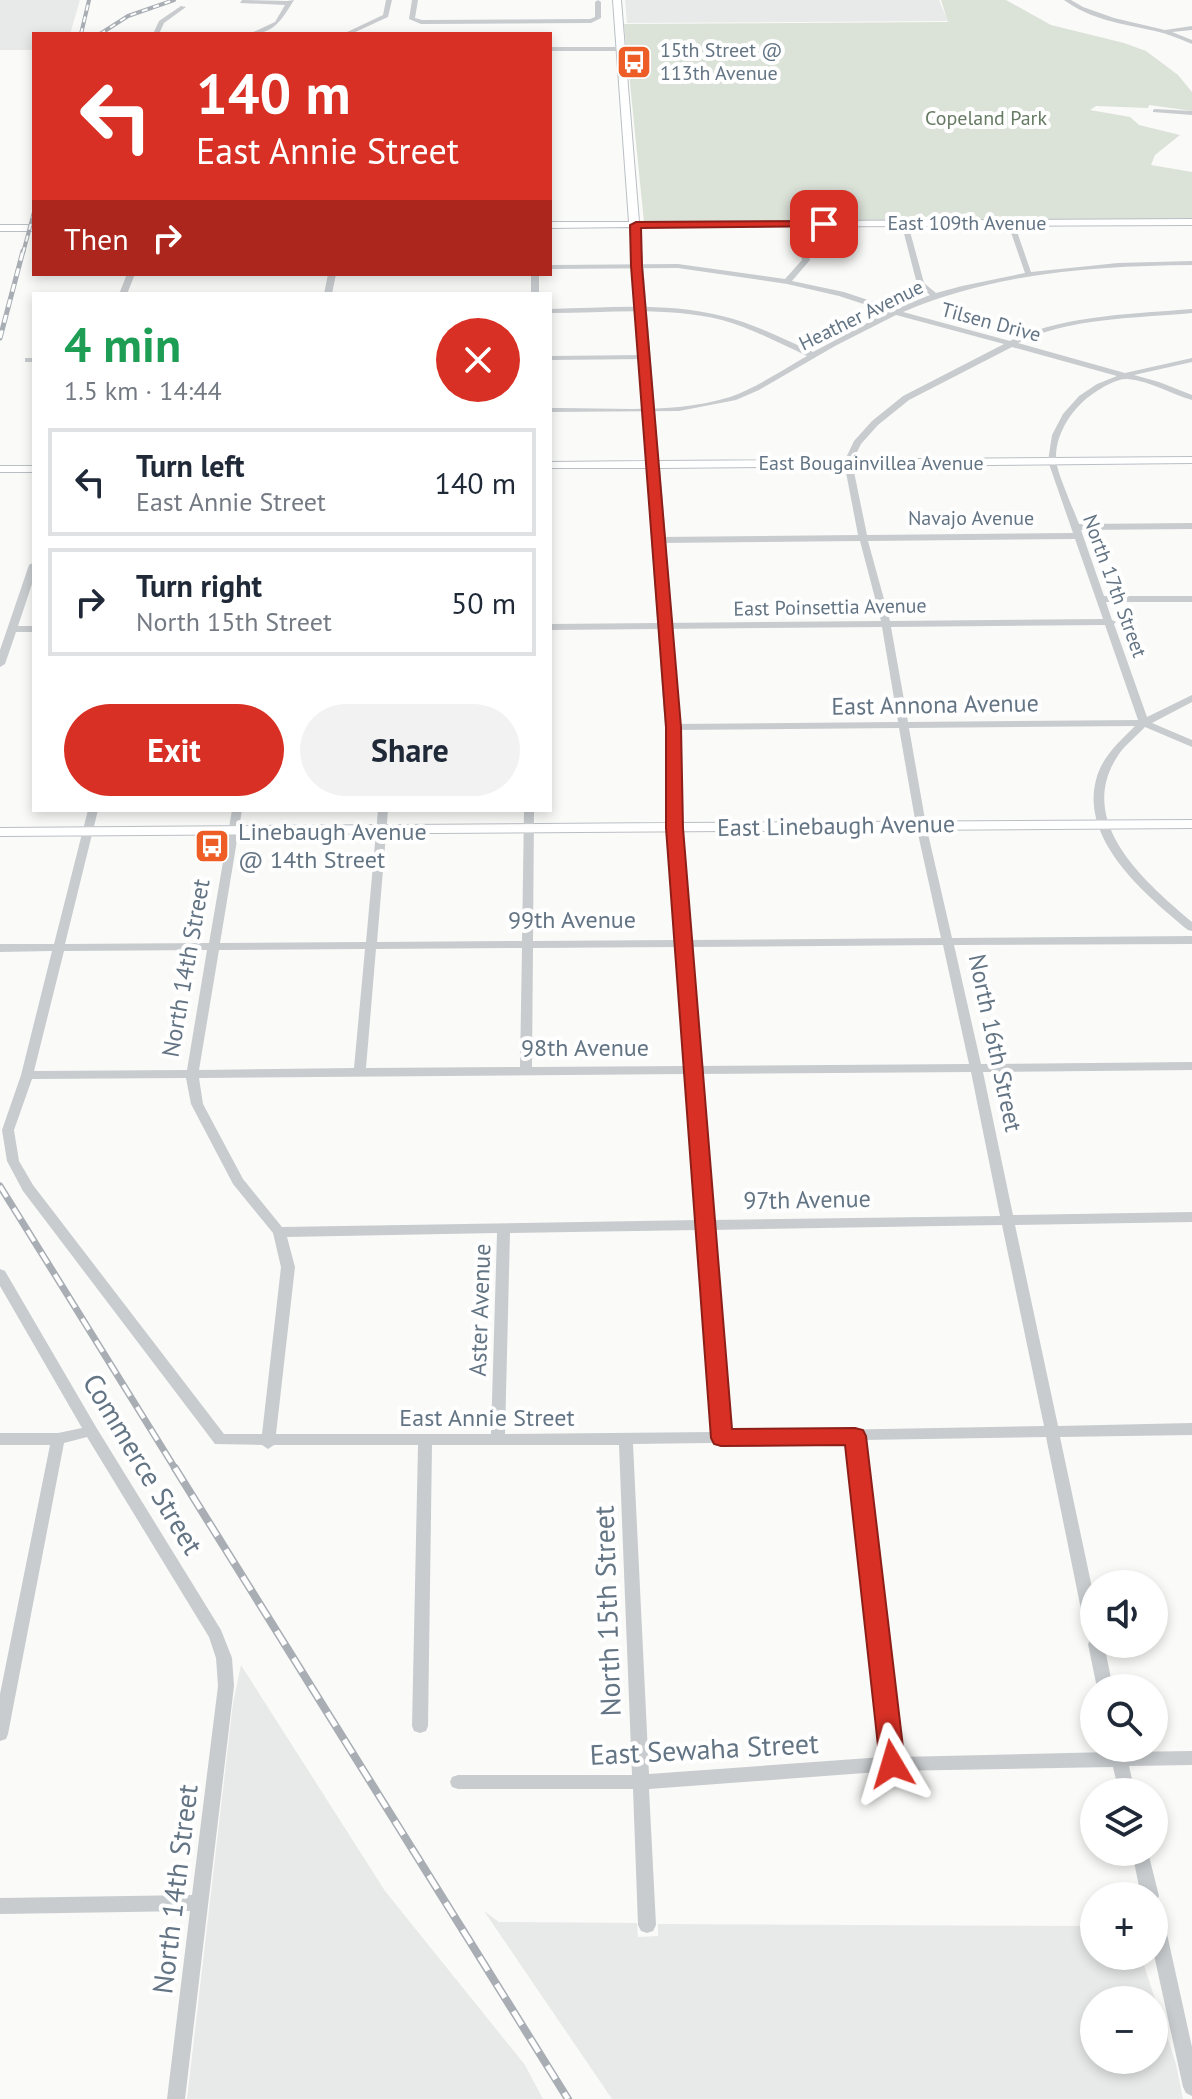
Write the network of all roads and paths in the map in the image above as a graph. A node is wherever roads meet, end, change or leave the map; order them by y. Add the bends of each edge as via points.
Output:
1 (389, 0) edge
2 (415, 0) edge
3 (1067, 0) edge
4 (290, 1) edge
5 (598, 1) edge
6 (618, 1) edge
7 (242, 2) dead end
8 (183, 7) dead end
9 (1192, 28) edge
10 (359, 31) edge
11 (157, 32) edge
12 (257, 32) edge
13 (1165, 32) junction
14 (1192, 42) edge
15 (552, 49) edge
16 (622, 49) junction
17 (1155, 111) dead end
18 (1192, 113) edge
19 (1192, 222) edge
20 (1010, 223) junction
21 (798, 224) junction
22 (904, 224) junction
23 (552, 225) edge
24 (636, 225) junction
25 (0, 228) edge
26 (32, 228) edge
27 (1192, 263) edge
28 (637, 266) junction
29 (552, 267) edge
30 (1029, 275) junction
31 (787, 282) junction
32 (935, 296) junction
33 (640, 310) junction
34 (552, 311) edge
35 (1192, 311) edge
36 (895, 312) junction
37 (1012, 344) junction
38 (812, 355) junction
39 (644, 357) junction
40 (552, 358) edge
41 (1192, 360) edge
42 (1121, 374) junction
43 (1192, 398) edge
44 (648, 408) junction
45 (552, 410) edge
46 (1192, 460) edge
47 (1052, 461) junction
48 (848, 462) junction
49 (552, 465) edge
50 (654, 465) junction
51 (0, 469) edge
52 (32, 469) edge
53 (1192, 526) edge
54 (1077, 532) junction
55 (863, 537) junction
56 (658, 540) junction
57 (32, 571) edge
58 (1103, 599) junction
59 (1192, 599) edge
60 (1111, 622) junction
61 (886, 624) junction
62 (552, 627) edge
63 (665, 627) junction
64 (12, 629) junction
65 (32, 629) edge
66 (0, 664) edge
67 (1192, 698) edge
68 (1144, 723) junction
69 (905, 725) junction
70 (673, 727) junction
71 (1192, 744) edge
72 (93, 812) edge
73 (237, 812) edge
74 (383, 812) edge
75 (529, 812) edge
76 (1100, 824) junction
77 (1192, 824) edge
78 (921, 825) junction
79 (674, 828) junction
80 (529, 829) junction
81 (88, 831) junction
82 (234, 831) junction
83 (381, 831) junction
84 (0, 832) edge
85 (1192, 928) edge
86 (948, 940) junction
87 (1192, 940) edge
88 (684, 941) junction
89 (526, 943) junction
90 (371, 944) junction
91 (216, 945) junction
92 (59, 946) junction
93 (0, 948) edge
94 (1192, 1066) edge
95 (976, 1068) junction
96 (692, 1070) junction
97 (526, 1071) junction
98 (360, 1072) junction
99 (27, 1075) junction
100 (192, 1075) junction
101 (1192, 1217) edge
102 (1008, 1220) junction
103 (705, 1223) junction
104 (504, 1229) junction
105 (279, 1232) junction
106 (0, 1274) edge
107 (1192, 1429) edge
108 (1053, 1430) junction
109 (91, 1431) junction
110 (855, 1436) junction
111 (721, 1438) junction
112 (0, 1439) edge
113 (58, 1439) junction
114 (626, 1439) junction
115 (498, 1440) junction
116 (425, 1441) junction
117 (268, 1443) junction
118 (1081, 1570) edge
119 (226, 1686) joint
120 (420, 1726) dead end
121 (0, 1734) edge
122 (1080, 1755) edge
123 (1168, 1756) edge
124 (1192, 1758) edge
125 (892, 1764) junction
126 (458, 1782) dead end
127 (639, 1782) junction
128 (199, 1903) junction
129 (0, 1906) edge
130 (647, 1925) dead end
131 (1166, 1970) edge
132 (1192, 2087) edge
133 (176, 2099) edge

1 - 10 street via 386,16
2 - 5 street via 414,21 591,21 598,18
3 - 13 street via 1091,14
4 - 7 street
4 - 12 street via 277,23
5 - 6 street
6 - 16 street
8 - 11 street via 161,22
9 - 13 street
13 - 14 street
15 - 16 street
16 - 24 street
17 - 18 street
19 - 20 street, East 109th Avenue
20 - 22 street, East 109th Avenue
20 - 30 street
21 - 22 street, East 109th Avenue
21 - 24 street, East 109th Avenue
21 - 31 street via 806,260
22 - 32 street via 921,284
23 - 24 street, East 109th Avenue
24 - 28 street
25 - 26 street
27 - 30 street, Heather Avenue
28 - 29 street, Tilsen Drive
28 - 31 street, Tilsen Drive via 712,269
28 - 33 street
30 - 32 street, Heather Avenue
31 - 36 street, Tilsen Drive
32 - 36 street, Heather Avenue
33 - 34 street
33 - 38 street via 722,318
33 - 39 street
35 - 37 street via 1053,326
36 - 37 street, Tilsen Drive
36 - 38 street, Heather Avenue
37 - 42 street, Tilsen Drive
37 - 48 street via 906,398 875,423
38 - 44 street, Heather Avenue via 751,393 691,408
39 - 40 street
39 - 44 street
41 - 42 street
42 - 43 street, Tilsen Drive
42 - 47 street via 1064,415
44 - 45 street, Heather Avenue
44 - 50 street
46 - 47 street, East Bougainvillea Avenue
47 - 48 street, East Bougainvillea Avenue
47 - 54 street, North 17th Street
48 - 50 street, East Bougainvillea Avenue
48 - 55 street, North 16th Street
49 - 50 street, East Bougainvillea Avenue
50 - 56 street
51 - 52 street
53 - 54 street, Navajo Avenue
54 - 55 street, Navajo Avenue
54 - 58 street, North 17th Street
55 - 56 street, Navajo Avenue
55 - 61 street, North 16th Street
56 - 63 street
57 - 64 street
58 - 59 street
58 - 60 street, North 17th Street
60 - 61 street, East Poinsettia Avenue
60 - 68 street, North 17th Street
61 - 63 street, East Poinsettia Avenue
61 - 69 street, North 16th Street
62 - 63 street, East Poinsettia Avenue
63 - 70 street
64 - 65 street
64 - 66 street
67 - 68 street, East Annona Avenue
68 - 69 street, East Annona Avenue
68 - 71 street
68 - 76 street via 1120,742 1106,767 1097,793
69 - 70 street, East Annona Avenue
69 - 78 street, North 16th Street
70 - 79 street
72 - 81 street, East Annie Street
73 - 82 street, North 14th Street
74 - 83 street
75 - 80 street
76 - 77 street, East Linebaugh Avenue
76 - 78 street, East Linebaugh Avenue
76 - 85 street via 1139,881
78 - 79 street, East Linebaugh Avenue
78 - 86 street, North 16th Street
79 - 80 street, East Linebaugh Avenue
79 - 88 street
80 - 83 street, East Linebaugh Avenue
80 - 89 street
81 - 82 street, East Linebaugh Avenue
81 - 84 street, East Linebaugh Avenue
81 - 92 street, East Annie Street
82 - 83 street, East Linebaugh Avenue
82 - 91 street, North 14th Street
83 - 90 street
86 - 87 street, 99th Avenue
86 - 88 street, 99th Avenue
86 - 95 street, North 16th Street
88 - 89 street, 99th Avenue
88 - 96 street
89 - 90 street, 99th Avenue
89 - 97 street
90 - 91 street, 99th Avenue
90 - 98 street
91 - 92 street, 99th Avenue
91 - 100 street, North 14th Street
92 - 93 street, 99th Avenue
92 - 99 street, East Annie Street
94 - 95 street, 98th Avenue
95 - 96 street, 98th Avenue
95 - 102 street, North 16th Street
96 - 97 street, 98th Avenue
96 - 103 street
97 - 98 street, 98th Avenue
98 - 100 street, 98th Avenue
99 - 100 street, 98th Avenue
99 - 117 street, East Annie Street via 8,1130 13,1161 28,1188 220,1440
100 - 105 street, North 14th Street via 197,1104 238,1181
101 - 102 street, 97th Avenue
102 - 103 street, 97th Avenue
102 - 108 street, North 16th Street
103 - 104 street, 97th Avenue
103 - 111 street
104 - 105 street, 97th Avenue
104 - 115 street, Aster Avenue
105 - 117 street, North 14th Street via 288,1267
106 - 109 street, Commerce Street
107 - 108 street, East Annie Street
108 - 110 street, East Annie Street
108 - 118 street, North 16th Street
109 - 113 street
109 - 119 street, Commerce Street via 216,1635
110 - 111 street, East Annie Street
110 - 125 street
111 - 114 street, East Annie Street
112 - 113 street
113 - 121 street
114 - 115 street, East Annie Street
114 - 127 street, North 15th Street
115 - 116 street, East Annie Street
116 - 117 street, East Annie Street
116 - 120 street
119 - 128 street, North 14th Street
122 - 125 street, East Sewaha Street
123 - 124 street, East Sewaha Street
125 - 127 street, East Sewaha Street
126 - 127 street, East Sewaha Street
127 - 130 street, North 15th Street
128 - 129 street
128 - 133 street, North 14th Street
131 - 132 street

